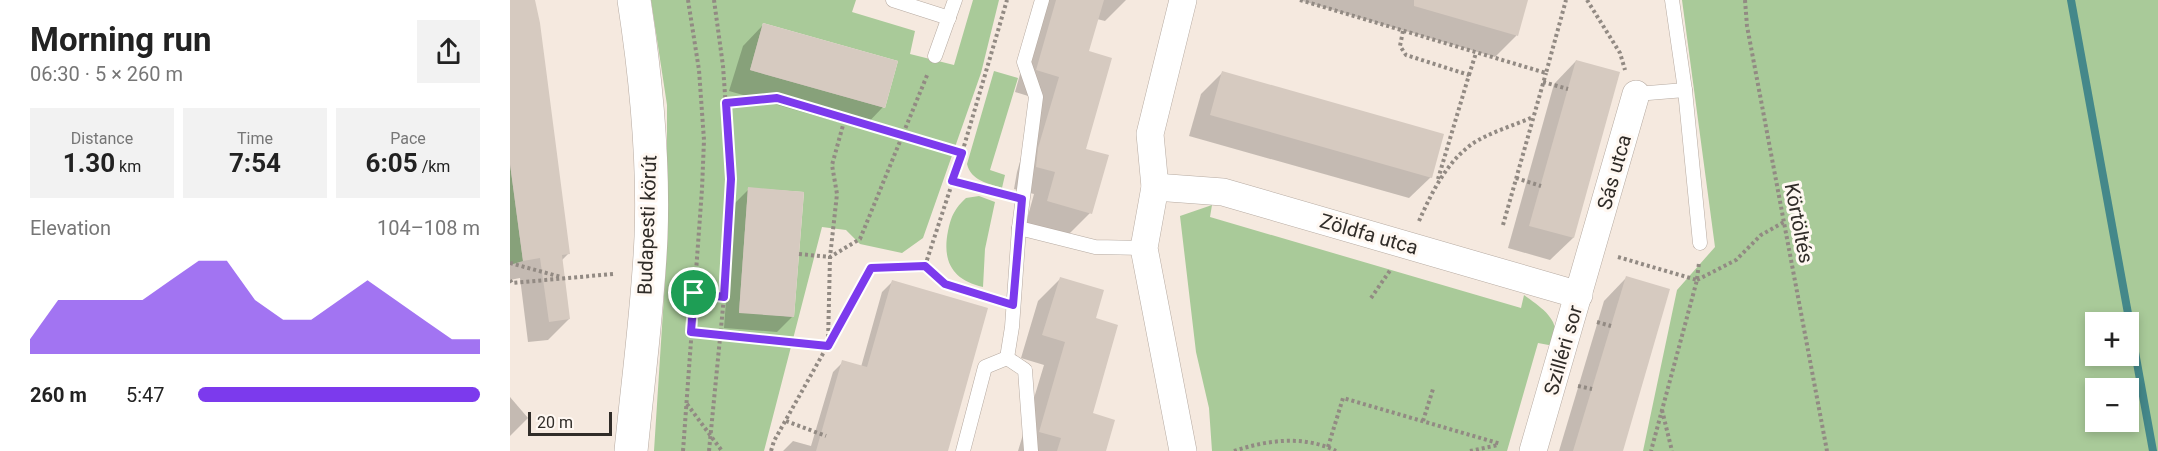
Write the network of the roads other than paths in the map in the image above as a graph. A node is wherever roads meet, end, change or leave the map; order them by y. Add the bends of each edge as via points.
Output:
1 (634, 0) edge
2 (893, 0) edge
3 (955, 0) edge
4 (1042, 0) edge
5 (1183, 0) edge
6 (1672, 0) edge
7 (949, 18) junction
8 (935, 56) road end
9 (1685, 90) junction
10 (1636, 94) joint
11 (1155, 187) junction
12 (1018, 228) junction
13 (1700, 243) dead end
14 (1144, 248) junction
15 (1592, 250) joint
16 (1580, 295) junction
17 (1007, 358) junction
18 (1522, 449) edge
19 (631, 451) edge
20 (963, 451) edge
21 (1031, 451) edge
22 (1183, 451) edge

1 - 19 street, Budapesti körút via 649,134 651,237
2 - 7 lane
3 - 7 lane
4 - 12 lane via 1024,62 1036,97
5 - 11 street via 1150,134
6 - 9 lane
7 - 8 lane
9 - 10 lane
9 - 13 lane
10 - 15 street, Sás utca
11 - 14 street
11 - 16 street, Zöldfa utca via 1223,192
12 - 14 lane via 1095,246
12 - 17 lane
14 - 22 street
15 - 16 street, Szilléri sor
16 - 18 street, Szilléri sor
17 - 20 lane via 985,367
17 - 21 lane via 1025,370

